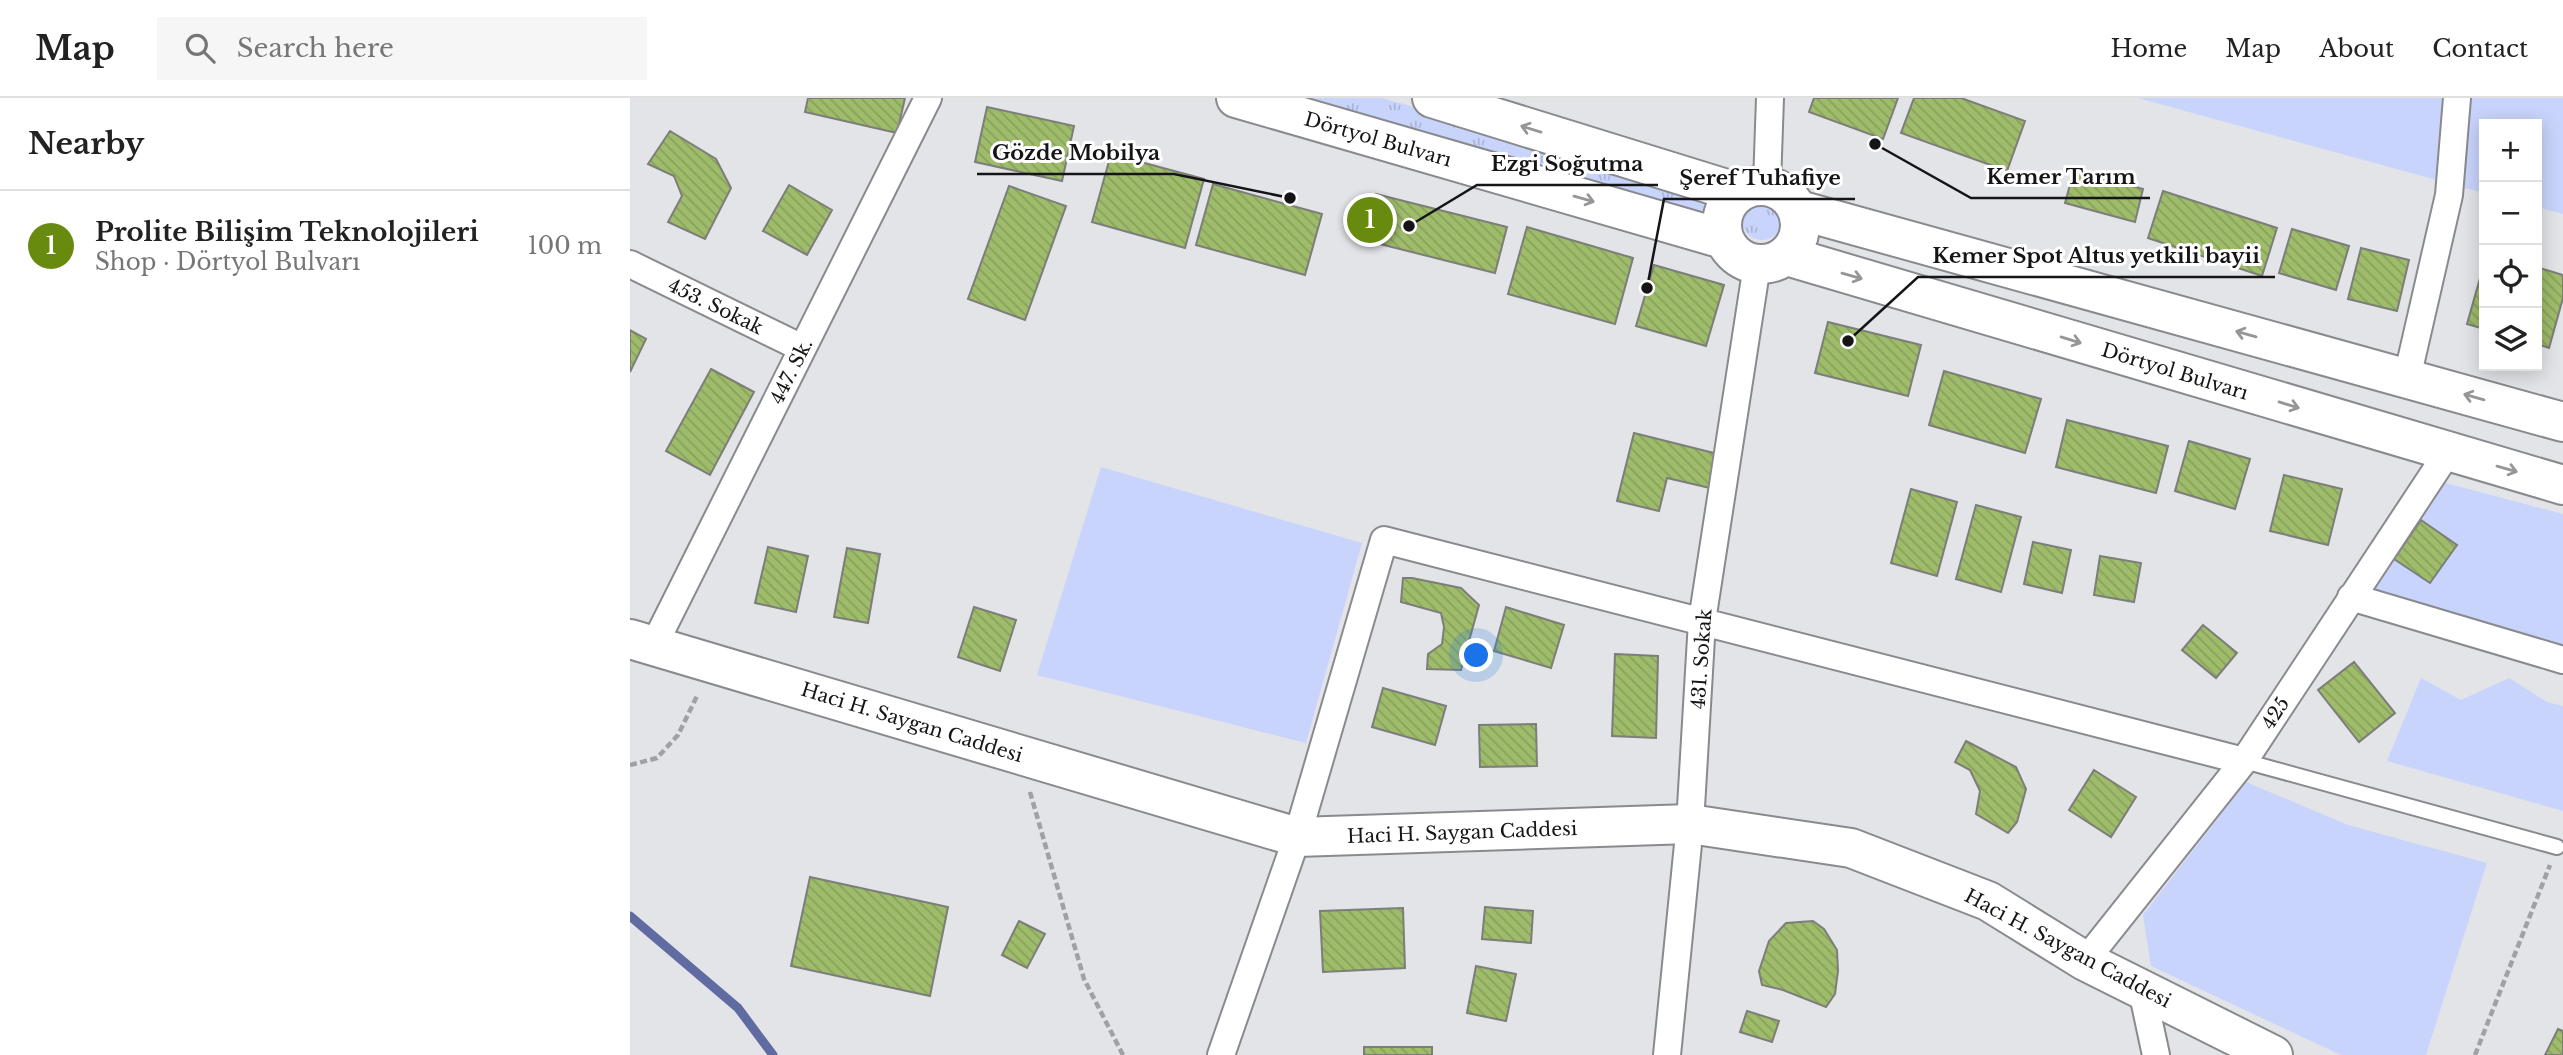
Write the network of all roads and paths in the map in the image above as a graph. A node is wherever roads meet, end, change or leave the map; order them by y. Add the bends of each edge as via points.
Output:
1 (928, 98) edge
2 (1236, 98) edge
3 (1432, 98) edge
4 (1770, 98) edge
5 (2457, 98) edge
6 (1752, 188) junction
7 (1799, 210) junction
8 (1723, 239) junction
9 (1772, 261) junction
10 (630, 264) edge
11 (803, 348) junction
12 (2407, 378) junction
13 (2563, 422) edge
14 (2448, 452) junction
15 (2563, 485) edge
16 (2351, 597) junction
17 (1702, 621) junction
18 (642, 642) edge
19 (2563, 660) edge
20 (713, 662) junction
21 (1019, 754) junction
22 (2244, 761) junction
23 (630, 765) edge
24 (1690, 824) junction
25 (1297, 837) junction
26 (2557, 847) joint
27 (2085, 961) junction
28 (2142, 990) junction
29 (1123, 1055) edge
30 (1221, 1055) edge
31 (1667, 1055) edge
32 (2156, 1055) edge
33 (2273, 1055) edge
34 (2475, 1055) edge

1 - 11 street, 447. Sk.
2 -> 8 main road, Dörtyol Bulvarı
6 -> 3 main road
4 - 6 street
5 - 12 street via 2449,195
6 - 7 main road via 1786,193
6 - 8 main road via 1722,213
7 - 9 main road via 1801,235
12 -> 7 main road
8 - 9 main road via 1736,257
9 -> 14 main road, Dörtyol Bulvarı
9 - 17 street, 431. Sokak
10 - 11 street, 453. Sokak
11 - 18 street, 447. Sk.
13 -> 12 main road
14 -> 15 main road, Dörtyol Bulvarı
14 - 16 street, 425
16 - 19 street
16 - 22 street, 425
17 - 22 street
17 - 24 street, 431. Sokak
17 - 25 street via 1384,540
18 - 20 main road, Haci H. Saygan Caddesi
20 - 21 main road, Haci H. Saygan Caddesi
20 - 23 path via 678,735 657,758
21 - 25 main road, Haci H. Saygan Caddesi
21 - 29 path via 1084,979
22 - 26 lane
22 - 27 street, 425
24 - 25 main road, Haci H. Saygan Caddesi
24 - 27 main road, Haci H. Saygan Caddesi via 1851,848 1988,901
24 - 31 street, 431. Sokak
25 - 30 street
26 - 34 path
27 - 28 main road, Haci H. Saygan Caddesi
28 - 32 street
28 - 33 main road, Haci H. Saygan Caddesi

